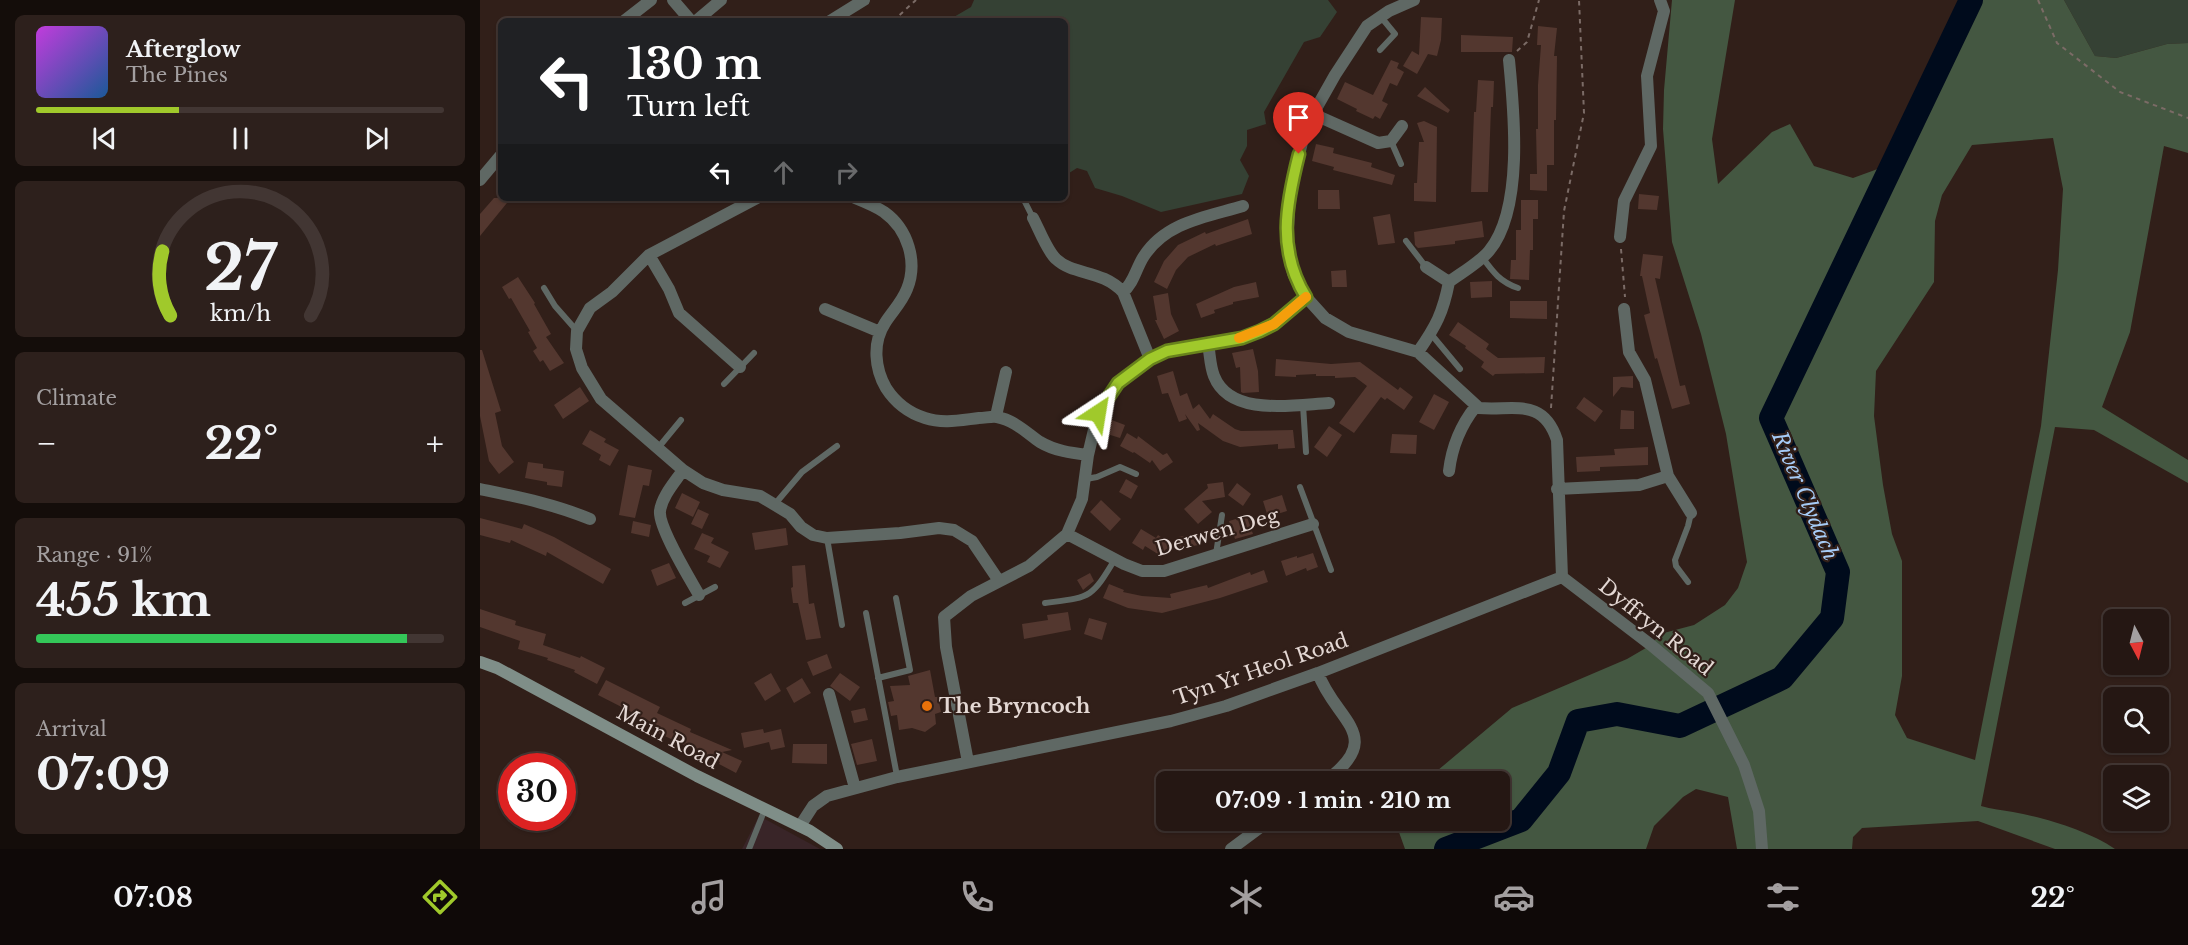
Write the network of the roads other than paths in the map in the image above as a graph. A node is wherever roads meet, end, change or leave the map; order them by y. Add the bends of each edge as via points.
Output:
1 (651, 0) edge
2 (674, 0) edge
3 (722, 0) edge
4 (864, 0) edge
5 (1414, 0) edge
6 (1660, 0) edge
7 (1381, 16) junction
8 (628, 18) edge
9 (689, 18) edge
10 (700, 18) edge
11 (835, 18) edge
12 (1380, 50) dead end
13 (1509, 60) road end
14 (1313, 114) junction
15 (1402, 126) dead end
16 (1391, 141) junction
17 (498, 159) edge
18 (1401, 164) dead end
19 (480, 180) edge
20 (751, 201) edge
21 (861, 201) edge
22 (1024, 201) edge
23 (1243, 206) dead end
24 (1033, 218) joint
25 (1620, 237) road end
26 (1406, 241) dead end
27 (649, 255) junction
28 (1482, 257) junction
29 (1426, 267) joint
30 (1449, 282) junction
31 (544, 288) dead end
32 (1518, 288) dead end
33 (1123, 292) junction
34 (1306, 297) junction
35 (825, 309) dead end
36 (1624, 309) road end
37 (577, 331) junction
38 (880, 332) junction
39 (1431, 334) junction
40 (1208, 344) junction
41 (1418, 352) junction
42 (754, 353) dead end
43 (1150, 359) junction
44 (740, 368) junction
45 (1460, 369) dead end
46 (1006, 372) dead end
47 (724, 384) dead end
48 (1329, 403) dead end
49 (1303, 404) junction
50 (1476, 406) junction
51 (996, 416) junction
52 (681, 420) dead end
53 (837, 446) dead end
54 (658, 449) junction
55 (1306, 452) dead end
56 (1088, 455) junction
57 (683, 470) junction
58 (1449, 471) dead end
59 (1136, 474) dead end
60 (1668, 476) junction
61 (1086, 479) junction
62 (1300, 488) dead end
63 (480, 489) edge
64 (1557, 489) junction
65 (775, 504) junction
66 (1691, 513) joint
67 (1222, 515) dead end
68 (591, 519) dead end
69 (1313, 524) junction
70 (1067, 534) junction
71 (827, 538) junction
72 (1216, 555) junction
73 (1115, 558) junction
74 (1331, 570) dead end
75 (1562, 577) junction
76 (999, 581) junction
77 (1688, 582) dead end
78 (715, 587) dead end
79 (699, 595) junction
80 (896, 598) dead end
81 (685, 603) dead end
82 (1045, 603) dead end
83 (866, 613) dead end
84 (842, 625) dead end
85 (480, 662) edge
86 (1317, 672) junction
87 (878, 678) junction
88 (829, 694) dead end
89 (968, 762) junction
90 (1339, 771) edge
91 (897, 777) junction
92 (855, 788) junction
93 (765, 808) junction
94 (800, 826) junction
95 (1255, 831) edge
96 (835, 848) edge
97 (749, 849) edge
98 (1231, 849) edge
99 (1762, 849) edge

1 - 8 street
2 - 9 street
3 - 10 street
4 - 11 street
5 - 7 street
6 - 25 street via 1664,11 1647,76 1651,146 1624,201
7 - 12 lane via 1395,34
7 - 14 street via 1367,26
13 - 28 street via 1515,122 1513,176 1504,226
14 - 16 street via 1378,143
14 - 34 street via 1290,192 1287,245 1293,273
15 - 16 street
16 - 18 lane
17 - 19 street
20 - 27 street
21 - 38 street via 892,219 904,236 911,257 907,290
22 - 24 lane
23 - 33 street via 1176,226 1162,235
24 - 33 street via 1055,258 1067,267 1099,275
26 - 29 lane
27 - 37 street via 590,308
27 - 44 street via 679,313
28 - 30 street
28 - 32 lane via 1504,283
29 - 30 street
30 - 39 street via 1444,309
31 - 37 lane
33 - 43 street
34 - 40 street via 1260,331
34 - 41 street via 1325,318 1349,332
35 - 38 street
36 - 60 street via 1629,352 1645,380
37 - 54 street via 578,358 601,399
38 - 51 street via 876,353 880,375 890,394 906,409 936,421
39 - 41 street
39 - 45 lane
40 - 43 street via 1167,351
40 - 49 street via 1214,377 1230,397 1250,405
41 - 50 street
42 - 44 lane
43 - 56 street via 1118,383 1098,413
44 - 47 lane
46 - 51 street
48 - 49 street
49 - 55 lane
50 - 58 street via 1455,439
50 - 64 street via 1524,407 1544,417 1557,440
51 - 56 street via 1060,451
52 - 54 lane
53 - 65 lane via 802,472
54 - 57 street
56 - 61 street
57 - 65 street via 703,483 760,496
57 - 79 street via 661,504 660,515
59 - 61 lane via 1120,467
60 - 64 street via 1639,485
60 - 66 street
61 - 70 street
62 - 69 lane
63 - 68 street via 537,500
64 - 75 street
65 - 71 street via 813,535
66 - 77 lane via 1675,560
67 - 72 lane
69 - 72 street, Derwen Deg
69 - 74 lane
70 - 73 street, Derwen Deg
70 - 76 street via 1029,566
71 - 76 street via 954,530 972,542
71 - 84 lane
72 - 73 street, Derwen Deg via 1164,571 1142,571
73 - 82 lane via 1100,583 1085,597
75 - 86 street, Tyn Yr Heol Road
75 - 99 street, Dyffryn Road via 1708,693 1744,765 1759,811
76 - 89 street via 944,617
78 - 79 lane
79 - 81 lane
80 - 87 lane via 910,670
83 - 87 lane
85 - 93 street, Main Road
86 - 89 street, Tyn Yr Heol Road via 1226,706 1171,721
86 - 90 street via 1330,700 1350,723 1354,736 1350,758
87 - 91 lane
88 - 92 street
89 - 91 street, Tyn Yr Heol Road
91 - 92 street, Tyn Yr Heol Road
92 - 94 street, Tyn Yr Heol Road via 827,796 813,806
93 - 94 street, Main Road
93 - 97 lane
94 - 96 street, Main Road
95 - 98 street

